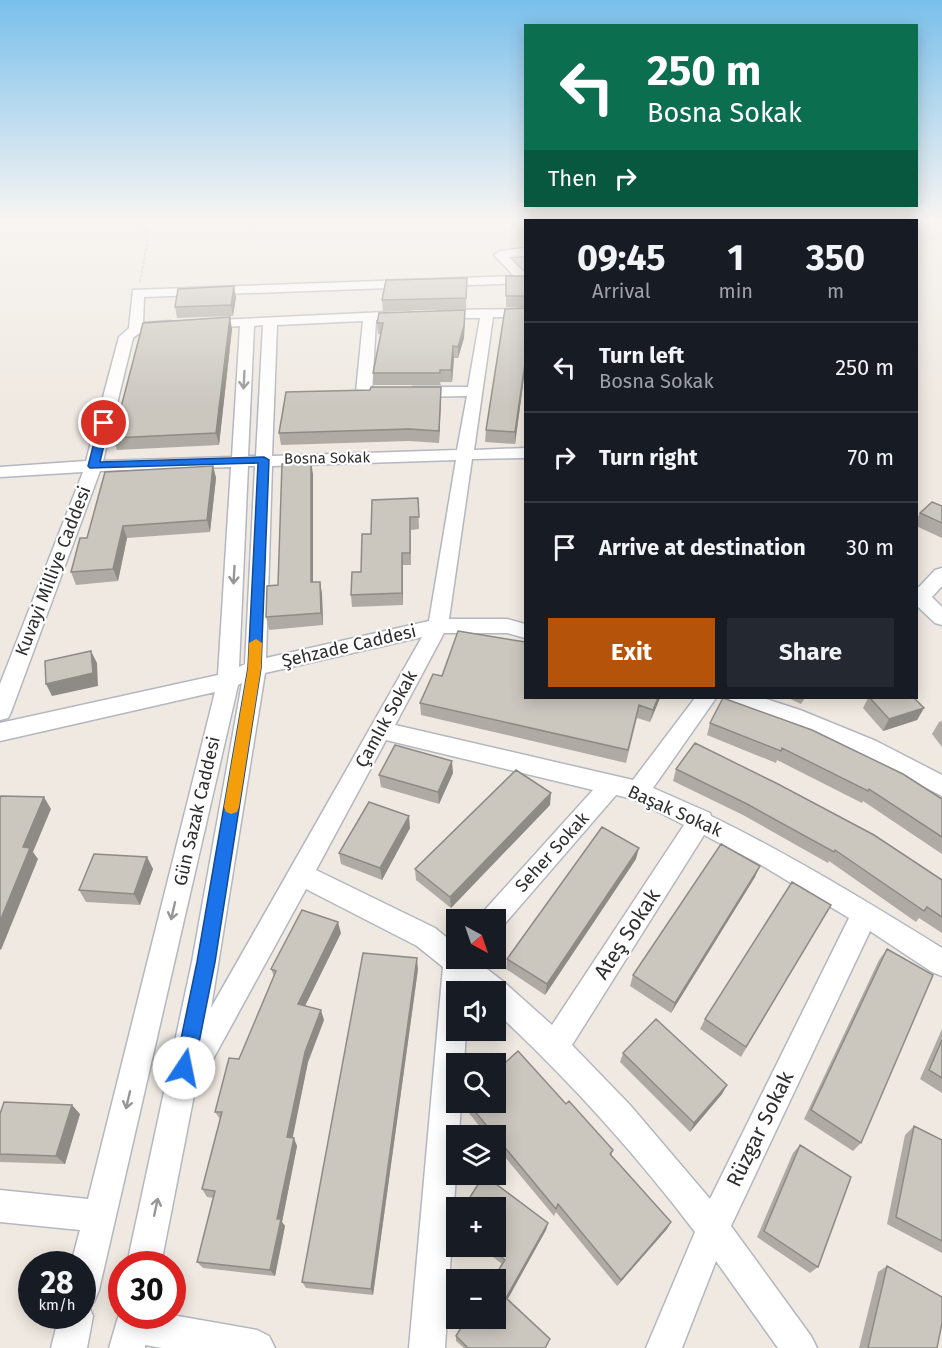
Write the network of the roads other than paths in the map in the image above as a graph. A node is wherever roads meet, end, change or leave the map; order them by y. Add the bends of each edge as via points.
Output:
1 (475, 281) edge
2 (487, 313) junction
3 (524, 313) edge
4 (370, 317) junction
5 (258, 322) junction
6 (136, 329) junction
7 (476, 391) junction
8 (364, 392) edge
9 (398, 392) edge
10 (524, 453) edge
11 (464, 455) junction
12 (252, 460) junction
13 (93, 466) junction
14 (0, 472) edge
15 (942, 574) edge
16 (918, 594) edge
17 (942, 618) edge
18 (438, 626) junction
19 (519, 627) edge
20 (255, 668) junction
21 (228, 681) junction
22 (705, 699) edge
23 (742, 699) edge
24 (0, 712) edge
25 (380, 730) junction
26 (0, 732) edge
27 (612, 784) junction
28 (942, 786) edge
29 (638, 790) junction
30 (700, 820) junction
31 (300, 874) junction
32 (502, 909) edge
33 (864, 913) junction
34 (446, 951) edge
35 (942, 963) edge
36 (456, 969) edge
37 (469, 969) edge
38 (482, 981) edge
39 (506, 1002) edge
40 (554, 1047) junction
41 (180, 1090) junction
42 (0, 1206) edge
43 (100, 1216) junction
44 (713, 1228) junction
45 (91, 1251) edge
46 (147, 1251) edge
47 (73, 1329) edge
48 (131, 1330) edge
49 (69, 1348) edge
50 (257, 1348) edge
51 (427, 1348) edge
52 (664, 1348) edge
53 (799, 1348) edge

1 - 6 street via 138,294
2 - 3 street
2 - 4 street
2 - 7 street, Çamlık Sokak
4 - 5 street
4 - 8 street
5 - 6 street
5 -> 12 street, Gün Sazak Caddesi
5 - 12 street, Gün Sazak Caddesi via 272,393
6 - 13 street, Kuvayi Milliye Caddesi via 126,337
7 - 9 street
7 - 11 street, Çamlık Sokak
10 - 11 street, Bosna Sokak
11 - 12 street, Bosna Sokak
11 - 18 street, Çamlık Sokak
12 - 13 street, Bosna Sokak
12 - 20 street, Gün Sazak Caddesi
12 -> 21 street, Gün Sazak Caddesi
13 - 14 street, Bosna Sokak
13 - 24 street, Kuvayi Milliye Caddesi
15 - 16 street
16 - 17 street
18 - 19 street, Şehzade Caddesi
18 - 20 street, Şehzade Caddesi
18 - 25 street, Çamlık Sokak
20 - 21 street, Şehzade Caddesi
20 - 41 street, Gün Sazak Caddesi via 206,962
21 - 26 street, Şehzade Caddesi
21 -> 43 street, Gün Sazak Caddesi
22 - 29 street
23 - 28 street via 852,737
25 - 27 street, Başak Sokak
25 - 31 street, Çamlık Sokak
27 - 29 street, Başak Sokak
27 - 32 street, Seher Sokak
29 - 30 street, Başak Sokak
30 - 33 street, Başak Sokak
30 - 40 street, Ateş Sokak
31 - 34 street via 426,937
31 - 41 street, Çamlık Sokak
33 - 35 street, Başak Sokak
33 - 44 street, Rüzgar Sokak
36 - 51 street
37 - 38 street
39 - 40 street
40 - 44 street via 618,1113
46 -> 41 street, Gün Sazak Caddesi
42 - 43 street
43 - 45 street, Gün Sazak Caddesi
44 - 52 street, Rüzgar Sokak
44 - 53 street
47 - 49 street
48 - 50 street

